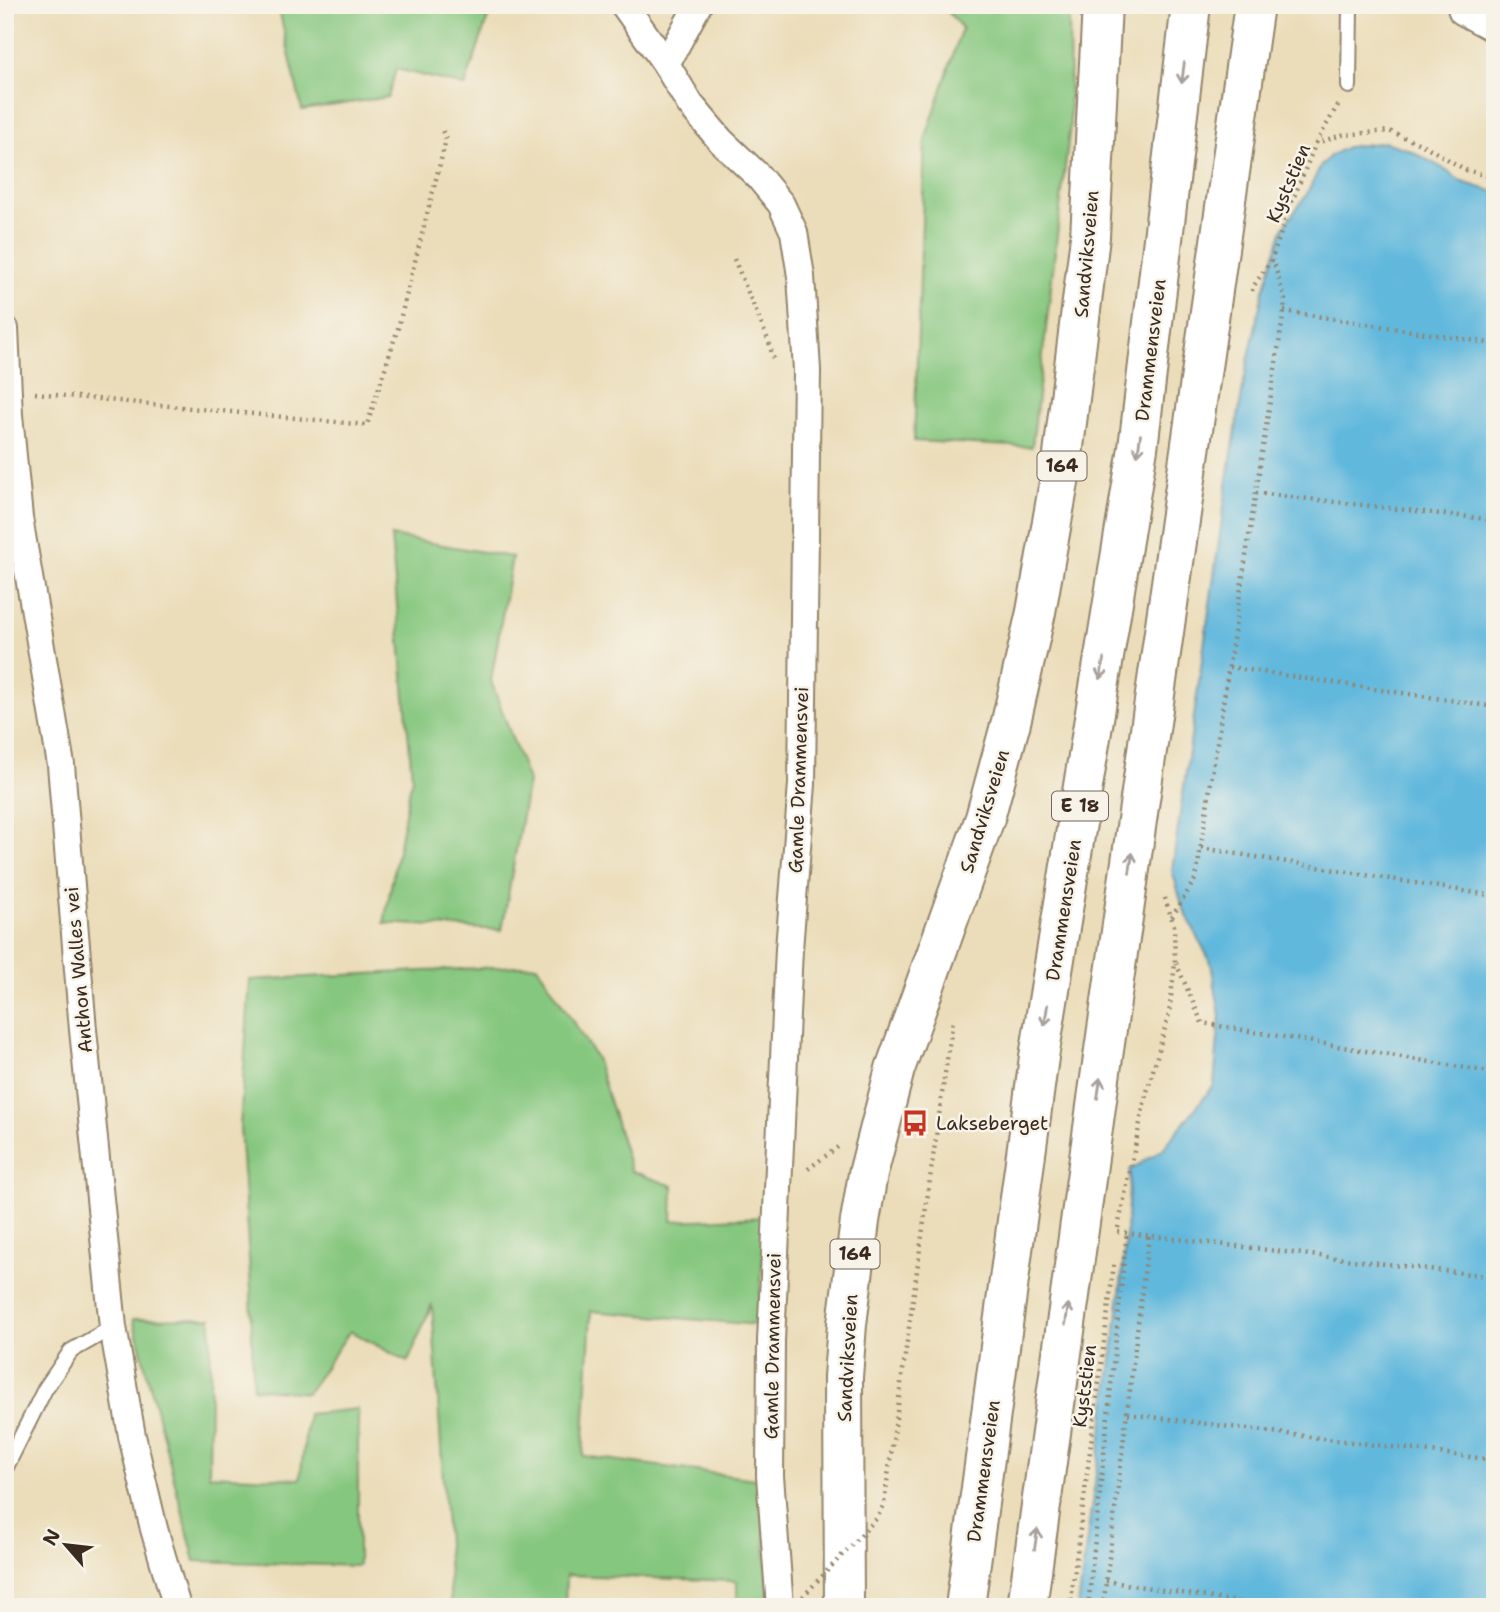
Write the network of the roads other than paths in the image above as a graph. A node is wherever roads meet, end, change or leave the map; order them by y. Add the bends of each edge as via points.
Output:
1 (624, 5) edge
2 (698, 5) edge
3 (1102, 5) edge
4 (1191, 5) edge
5 (1254, 5) edge
6 (1350, 5) edge
7 (1460, 5) edge
8 (1495, 29) edge
9 (666, 64) junction
10 (1349, 86) road end
11 (5, 329) edge
12 (113, 1326) junction
13 (5, 1469) edge
14 (177, 1607) edge
15 (780, 1607) edge
16 (844, 1607) edge
17 (965, 1607) edge
18 (1027, 1607) edge

1 - 9 street, Gamle Drammensvei
2 - 9 street
3 - 16 main road, Sandviksveien / 164 via 1090,237 1061,471 1036,612 985,817 895,1069 860,1221 843,1377
4 -> 17 main road, Drammensveien / E 18 via 1138,448 1039,1057
18 -> 5 main road
6 - 10 lane
7 - 8 street via 1462,11
9 - 15 street, Gamle Drammensvei via 721,141 781,204 794,232 801,276 807,370 802,784 789,949 771,1341 770,1476
11 - 12 street, Anthon Walles vei via 19,518 61,765
12 - 13 lane via 71,1351 45,1389
12 - 14 street, Anthon Walles vei via 132,1436

